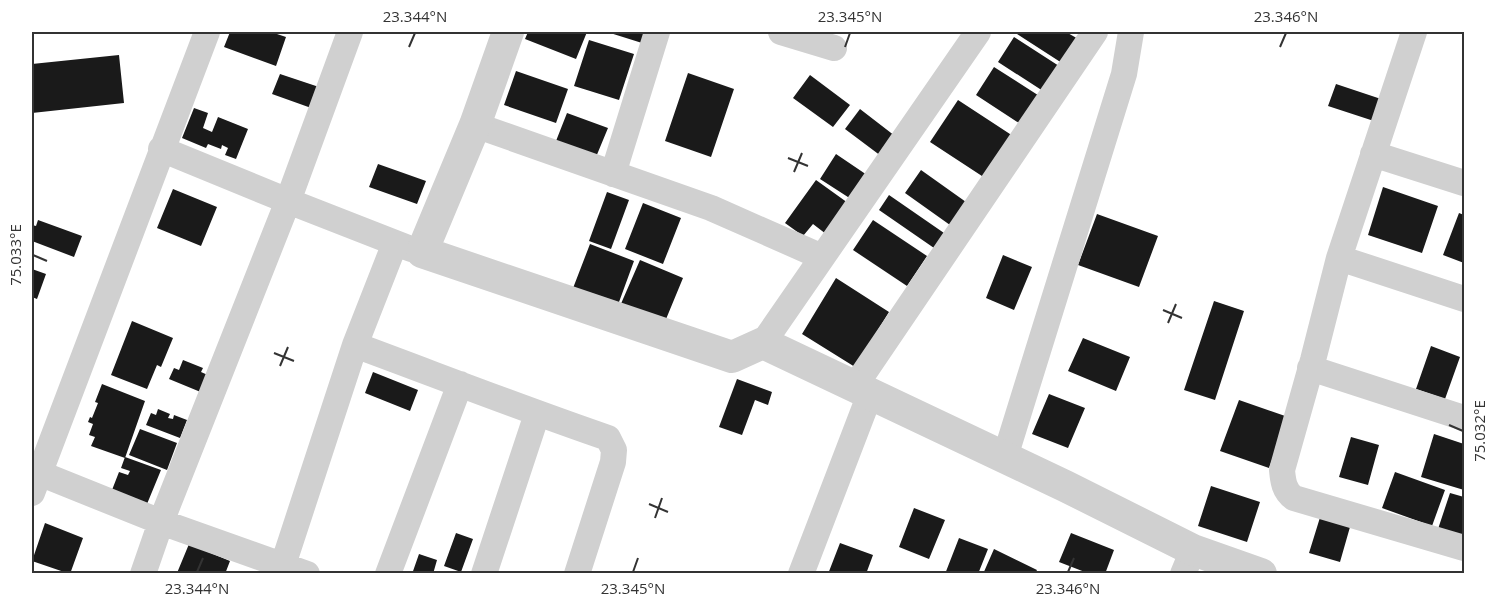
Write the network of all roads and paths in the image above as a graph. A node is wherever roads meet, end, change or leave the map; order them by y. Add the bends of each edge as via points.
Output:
1 (207, 32) edge
2 (350, 32) edge
3 (508, 32) edge
4 (657, 32) edge
5 (781, 32) edge
6 (978, 32) edge
7 (1095, 32) edge
8 (1131, 32) edge
9 (1414, 32) edge
10 (834, 48) dead end
11 (475, 125) junction
12 (161, 149) junction
13 (1373, 154) junction
14 (613, 174) junction
15 (1464, 183) edge
16 (288, 201) junction
17 (409, 248) junction
18 (822, 257) junction
19 (1339, 258) junction
20 (1464, 299) edge
21 (763, 343) junction
22 (355, 345) junction
23 (1310, 368) junction
24 (460, 384) junction
25 (862, 390) junction
26 (537, 414) junction
27 (1464, 418) edge
28 (1005, 457) junction
29 (35, 483) edge
30 (161, 522) junction
31 (1464, 548) edge
32 (1188, 562) edge
33 (282, 569) edge
34 (1254, 572) edge
35 (143, 573) edge
36 (307, 573) edge
37 (388, 573) edge
38 (484, 573) edge
39 (577, 573) edge
40 (801, 573) edge

1 - 12 street
2 - 16 street
3 - 11 street
4 - 14 street
5 - 10 street
6 - 18 street
7 - 25 street
8 - 28 street via 1124,74
9 - 13 street
11 - 14 street
11 - 17 street
12 - 16 street
12 - 29 street
13 - 15 street
13 - 19 street
14 - 18 street via 711,208
16 - 17 street
16 - 30 street
17 - 21 street via 732,357
17 - 22 street
18 - 21 street
19 - 20 street
19 - 23 street
21 - 25 street
22 - 24 street
22 - 33 street
23 - 27 street
23 - 31 street via 1282,470 1288,494
24 - 26 street
24 - 37 street
25 - 28 street
25 - 40 street
26 - 38 street
26 - 39 street via 608,438 614,450
28 - 32 street
29 - 30 street
30 - 33 street
30 - 35 street
32 - 34 street
33 - 36 street

